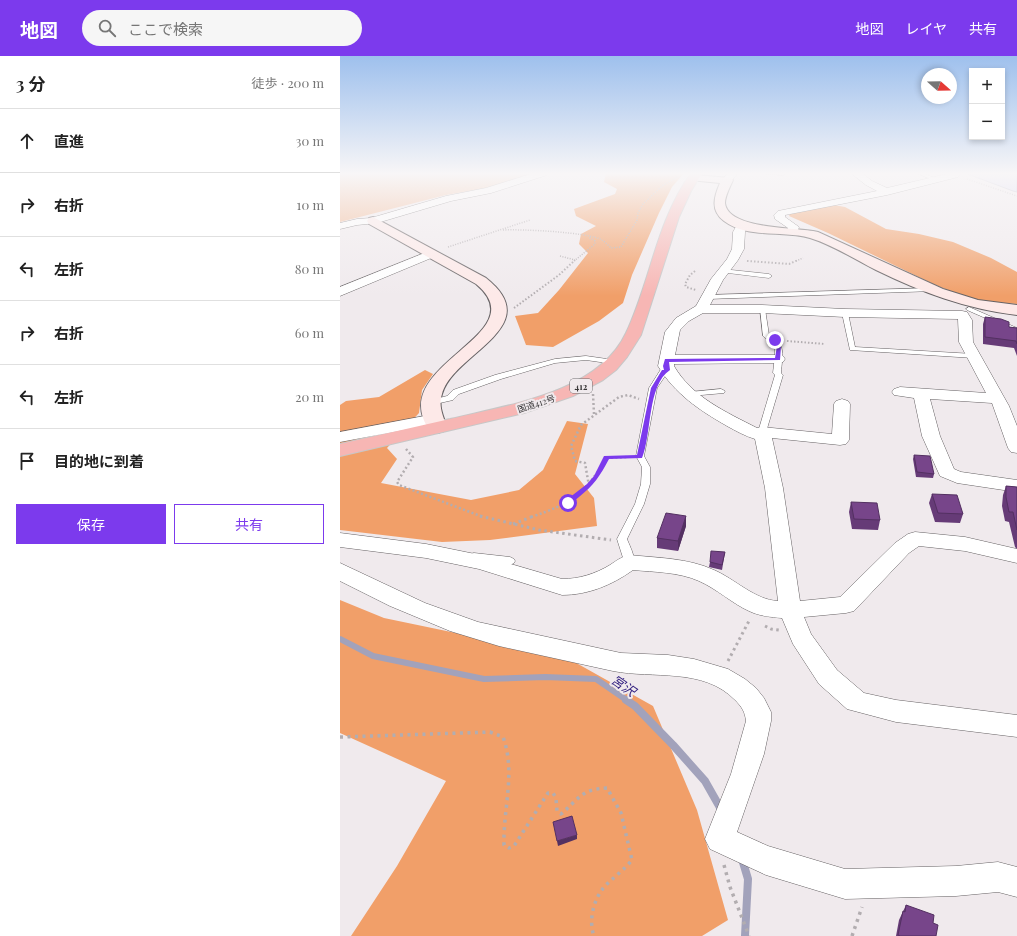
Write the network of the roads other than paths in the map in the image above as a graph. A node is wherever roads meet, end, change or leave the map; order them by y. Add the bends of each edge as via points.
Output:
1 (393, 214) edge
2 (673, 214) edge
3 (725, 214) edge
4 (781, 214) edge
5 (374, 222) junction
6 (742, 225) junction
7 (340, 226) edge
8 (793, 231) junction
9 (430, 253) junction
10 (722, 271) junction
11 (769, 276) dead end
12 (932, 290) junction
13 (340, 292) edge
14 (707, 299) junction
15 (762, 309) junction
16 (1017, 310) edge
17 (974, 311) junction
18 (845, 313) junction
19 (1017, 324) edge
20 (1017, 330) edge
21 (974, 356) junction
22 (778, 359) junction
23 (614, 362) junction
24 (667, 365) junction
25 (721, 391) dead end
26 (900, 392) dead end
27 (690, 394) junction
28 (921, 394) junction
29 (842, 404) dead end
30 (1005, 404) edge
31 (434, 416) junction
32 (762, 432) junction
33 (340, 437) edge
34 (1017, 448) edge
35 (340, 450) edge
36 (1017, 486) edge
37 (340, 540) edge
38 (1017, 556) edge
39 (468, 560) junction
40 (510, 561) dead end
41 (629, 562) junction
42 (340, 571) edge
43 (794, 619) junction
44 (1017, 726) edge
45 (1017, 882) edge

1 - 5 street
2 - 23 highway, 国道412号 / 412 via 636,330
3 - 6 street
4 - 8 street via 780,219 792,225
5 - 7 street
5 - 9 street
6 - 8 street
6 - 10 street via 738,249
8 - 12 street via 822,239
9 - 13 street
9 - 31 street via 488,286 496,297 500,311 488,335 440,380 435,388
10 - 11 lane
10 - 14 street
12 - 14 lane
12 - 17 street
14 - 15 street
14 - 24 street via 674,328
15 - 18 street
15 - 22 lane via 766,336 775,340 779,346
16 - 17 street
17 - 18 street
17 - 19 lane
17 - 20 lane
17 - 21 street via 965,320 966,342
18 - 21 lane via 852,349
21 - 30 street
22 - 24 street
22 - 32 lane via 779,375
23 - 31 highway, 国道412号 / 412 via 587,384 517,409
23 - 31 lane via 586,358 555,361 485,381 456,392
24 - 27 street
24 - 41 lane via 653,388 640,456 646,468 647,479 642,497 622,539
25 - 27 lane
26 - 28 street
27 - 32 street via 751,432
28 - 30 street
28 - 36 street via 931,436 946,472 957,477
29 - 32 street via 840,440
30 - 34 street
31 - 33 street
31 - 35 highway, 国道412号 / 412 via 395,437
32 - 43 street via 774,488
37 - 39 street via 426,551
38 - 43 street via 965,544 916,539 902,548 846,605
39 - 40 lane via 476,555
39 - 41 street via 501,567 562,586 575,587 591,583
41 - 43 street via 685,568 706,575 756,605
42 - 45 street via 373,590 423,612 498,636 630,664 669,665 699,670 720,677 746,694 758,714 758,728 720,839 766,860 845,884 956,882 998,877
43 - 44 street via 801,638 828,677 856,701 896,711

